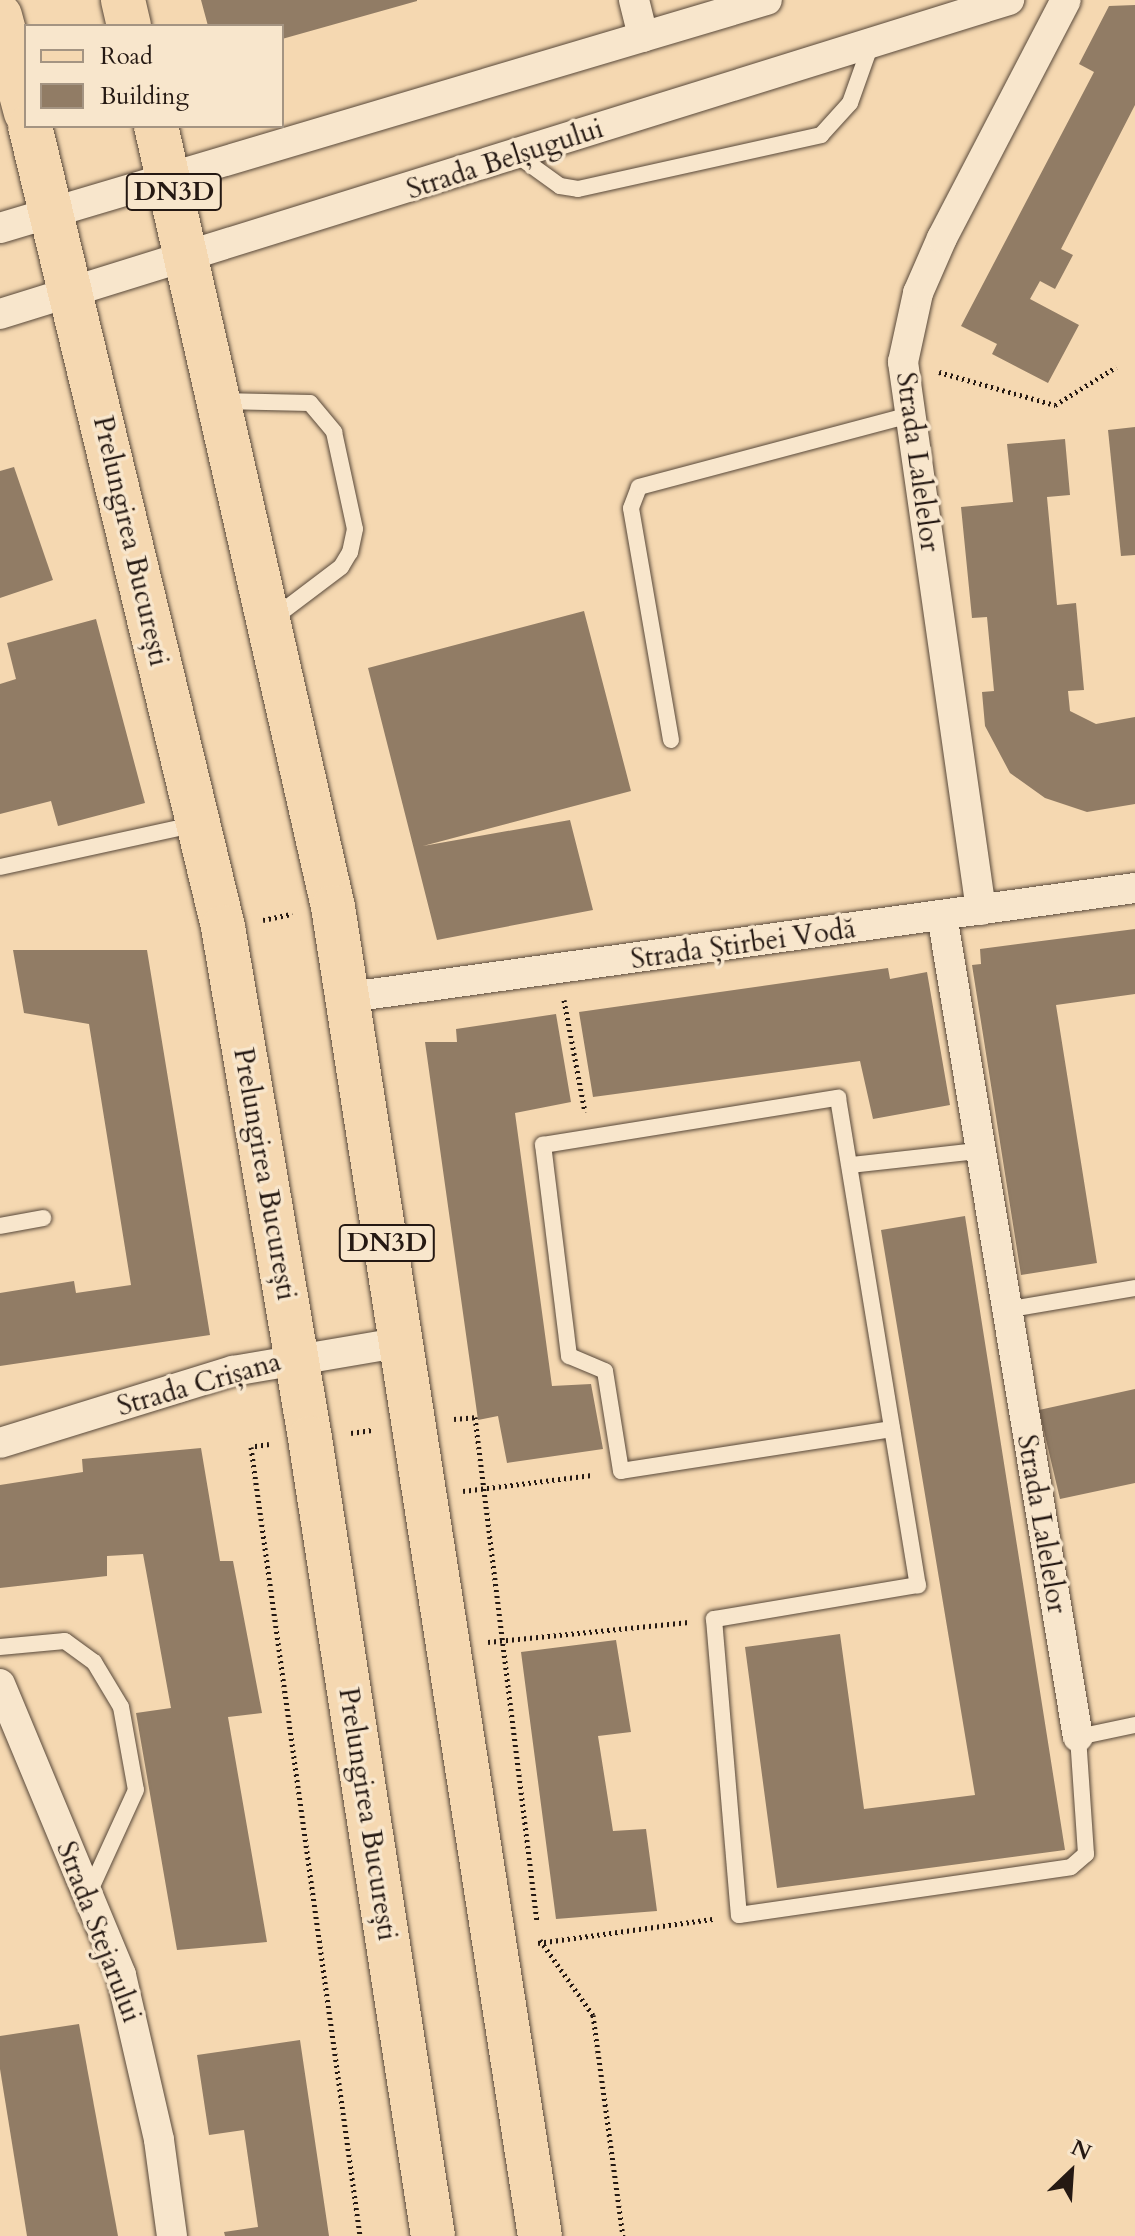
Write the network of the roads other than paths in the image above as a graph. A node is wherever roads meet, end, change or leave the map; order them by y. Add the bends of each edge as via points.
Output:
1 (123, 0) edge
2 (634, 0) edge
3 (767, 0) edge
4 (1009, 0) edge
5 (1066, 0) edge
6 (0, 16) edge
7 (129, 24) edge
8 (643, 37) junction
9 (871, 44) junction
10 (24, 106) edge
11 (31, 128) edge
12 (157, 128) edge
13 (517, 155) junction
14 (170, 179) junction
15 (53, 213) junction
16 (0, 228) edge
17 (189, 259) junction
18 (72, 295) junction
19 (0, 314) edge
20 (221, 401) junction
21 (910, 415) junction
22 (270, 621) junction
23 (671, 740) dead end
24 (199, 824) junction
25 (0, 867) edge
26 (1135, 888) edge
27 (981, 910) junction
28 (942, 915) junction
29 (350, 997) junction
30 (978, 1151) junction
31 (851, 1165) junction
32 (43, 1218) dead end
33 (0, 1226) edge
34 (1135, 1288) edge
35 (1005, 1310) junction
36 (402, 1342) junction
37 (297, 1357) junction
38 (892, 1429) junction
39 (0, 1443) edge
40 (0, 1647) edge
41 (0, 1684) edge
42 (1135, 1725) edge
43 (1078, 1737) junction
44 (88, 1895) junction
45 (172, 2236) edge
46 (433, 2236) edge
47 (540, 2236) edge

1 - 7 main road
2 - 8 street
3 - 8 street
4 - 9 street, Strada Belșugului
5 - 21 street, Strada Lalelelor via 918,293 903,362
6 - 10 main road
8 - 14 street
9 - 13 street, Strada Belșugului
9 - 13 lane via 850,103 821,135 578,189 560,186
11 - 15 main road, Prelungirea București
12 - 14 main road, DN3D
13 - 17 street, Strada Belșugului
14 - 15 street
14 - 17 main road, DN3D
15 - 16 street
15 - 18 main road, Prelungirea București
17 - 18 street, Strada Belșugului
17 - 20 main road, DN3D
18 - 19 street, Strada Belșugului
18 - 24 main road, Prelungirea București
20 - 22 main road, DN3D
20 - 22 lane via 310,403 334,432 355,529 350,552 341,567
21 - 23 lane via 639,487 631,508
21 - 27 street, Strada Lalelelor
22 - 29 main road, DN3D
24 - 25 lane
24 - 37 main road, Prelungirea București via 223,927
26 - 27 street, Strada Știrbei Vodă
27 - 28 street, Strada Știrbei Vodă
28 - 29 street, Strada Știrbei Vodă
28 - 30 street, Strada Lalelelor
29 - 36 main road, DN3D
30 - 31 lane
30 - 35 street, Strada Lalelelor
31 - 38 lane
31 - 38 lane via 838,1098 543,1145 569,1356 605,1371 621,1471
32 - 33 lane
34 - 35 lane
35 - 43 street, Strada Lalelelor
36 - 37 street, Strada Crișana
36 - 47 main road, DN3D
37 - 39 street, Strada Crișana via 233,1371
37 - 46 main road, Prelungirea București
38 - 43 lane via 918,1585 714,1619 739,1915 1071,1867 1086,1854
40 - 44 lane via 65,1641 94,1662 121,1707 136,1790
41 - 44 street, Strada Stejarului
42 - 43 lane
44 - 45 street, Strada Stejarului via 139,2036

